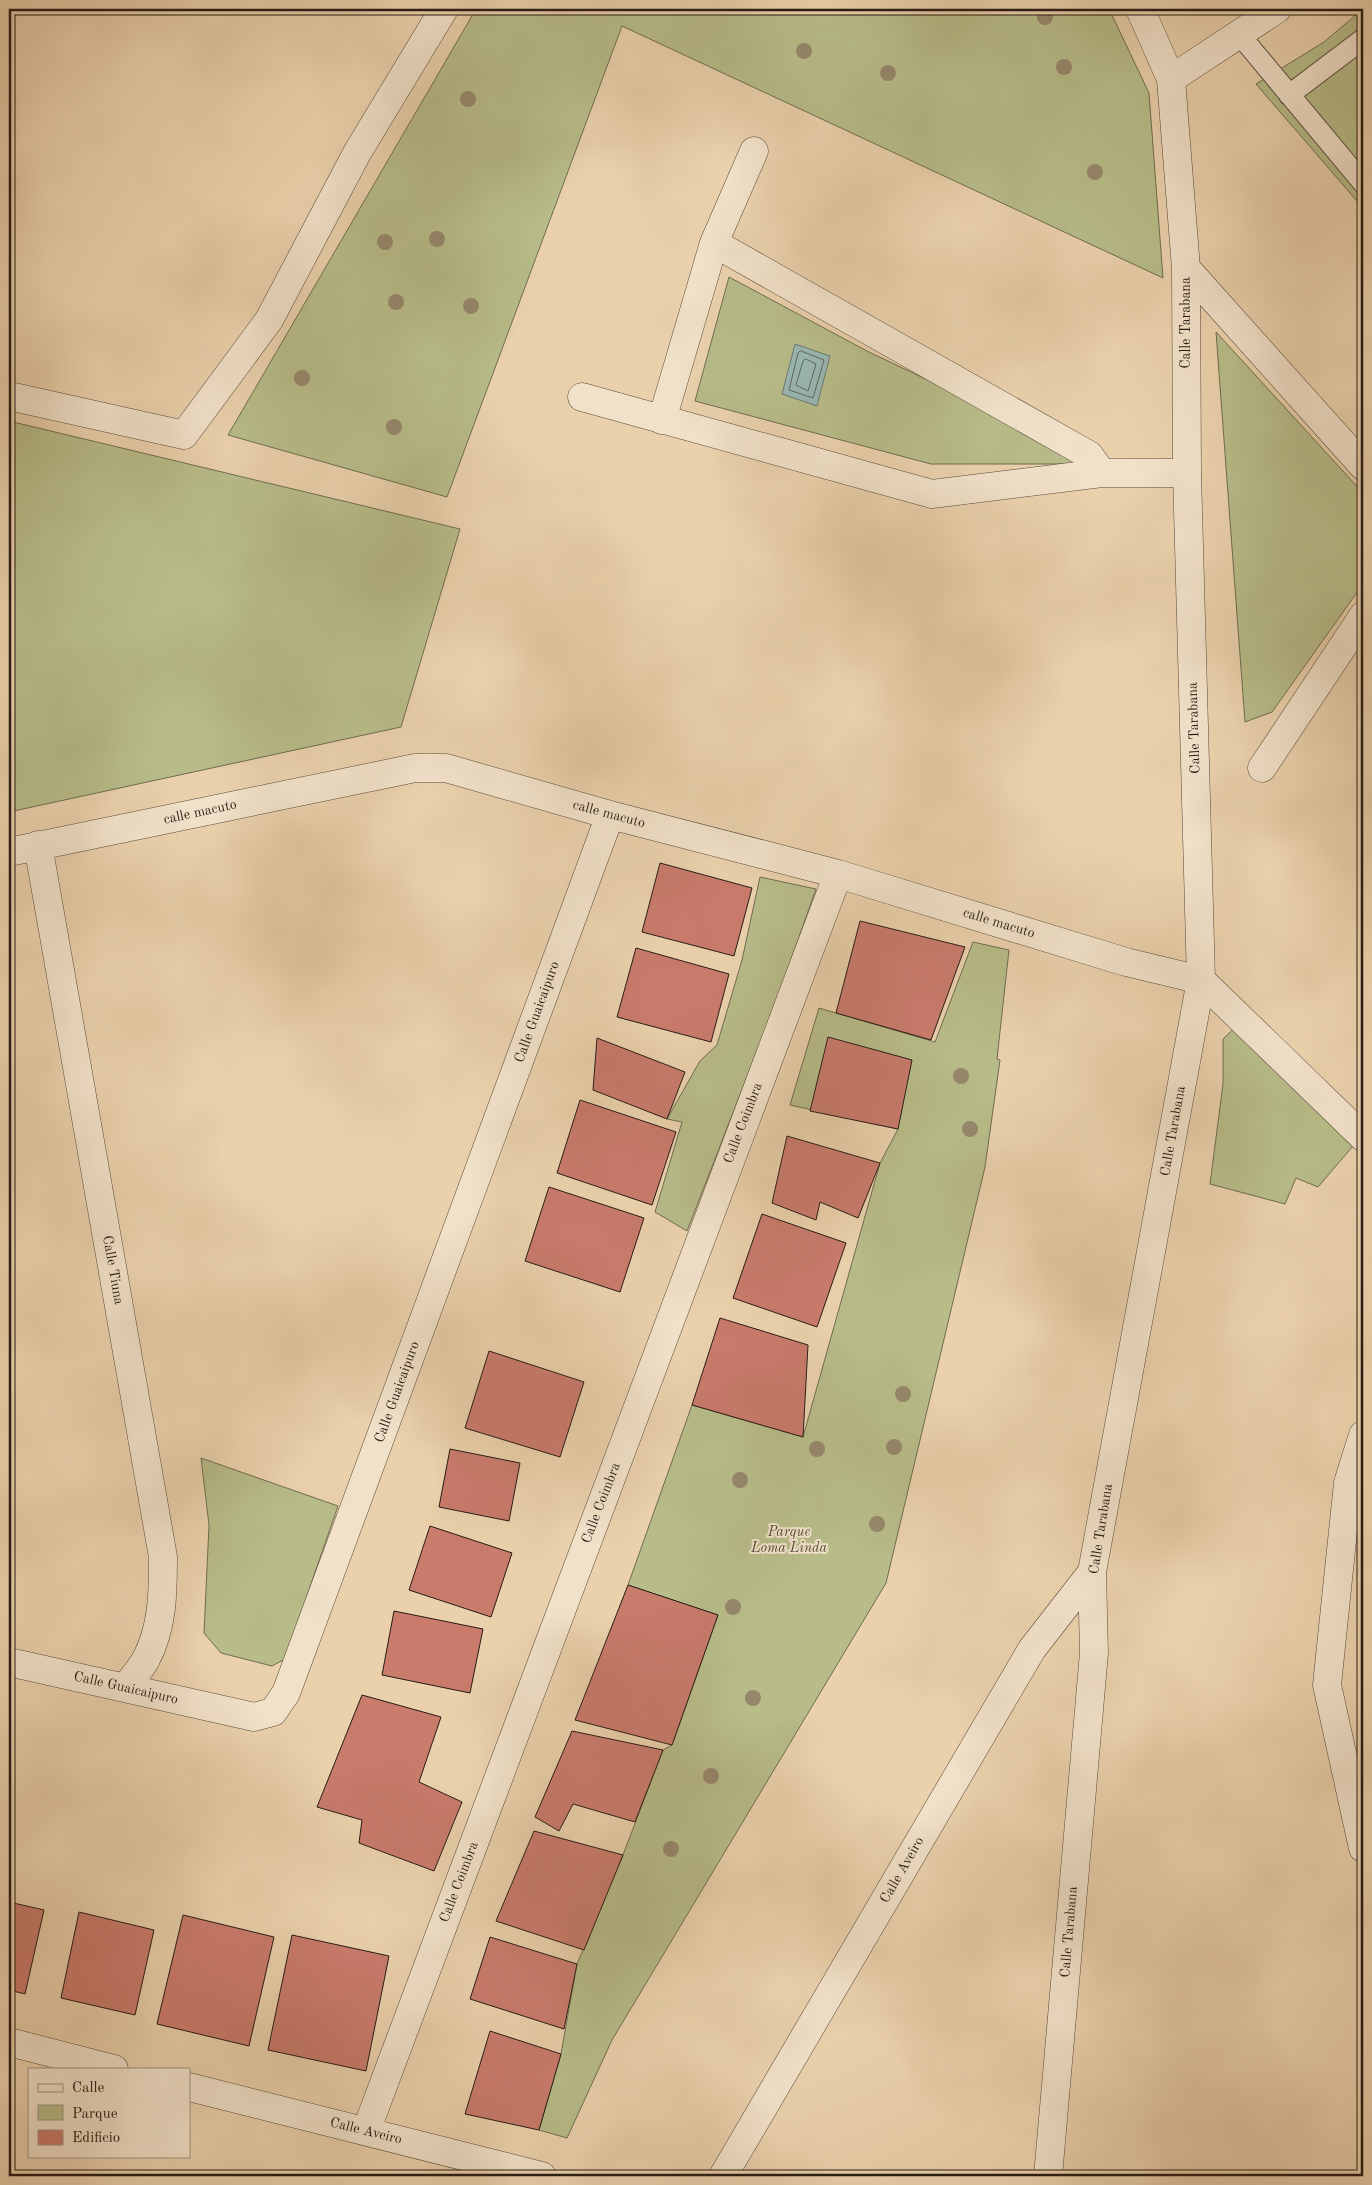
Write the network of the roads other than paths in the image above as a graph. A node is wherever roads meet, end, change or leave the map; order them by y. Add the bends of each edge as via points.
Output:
1 (444, 9) edge
2 (1140, 9) edge
3 (1277, 9) edge
4 (1239, 34) junction
5 (1363, 39) edge
6 (1171, 79) junction
7 (1289, 95) junction
8 (754, 151) dead end
9 (1363, 183) edge
10 (714, 243) junction
11 (1186, 268) junction
12 (9, 396) edge
13 (582, 397) dead end
14 (662, 420) junction
15 (1363, 466) edge
16 (1102, 472) junction
17 (1187, 473) junction
18 (1363, 616) edge
19 (1262, 768) dead end
20 (610, 815) junction
21 (38, 845) junction
22 (9, 852) edge
23 (838, 874) junction
24 (1200, 980) junction
25 (1363, 1137) edge
26 (1363, 1435) edge
27 (1092, 1572) junction
28 (9, 1662) edge
29 (126, 1687) junction
30 (1363, 1848) edge
31 (9, 2042) edge
32 (110, 2068) edge
33 (190, 2087) edge
34 (366, 2131) junction
35 (542, 2176) edge
36 (723, 2176) edge
37 (1048, 2176) edge

1 - 12 street via 358,153 269,320 184,435
2 - 6 street, Calle Tarabana
3 - 4 street
4 - 6 street
4 - 7 lane
5 - 7 lane
6 - 11 street, Calle Tarabana
7 - 9 lane
8 - 10 street
10 - 14 street
10 - 16 street via 1090,455
11 - 15 street
11 - 17 street, Calle Tarabana
13 - 14 street
14 - 16 street via 932,494
16 - 17 street
17 - 24 street, Calle Tarabana
18 - 19 street
20 - 21 street, calle macuto via 446,768 415,768
20 - 23 street, calle macuto
20 - 29 street, Calle Guaicaipuro via 286,1693 273,1712 254,1717
21 - 22 street, calle macuto
21 - 29 street, Calle Tiuna via 163,1557 163,1596 158,1626 146,1659
23 - 24 street, calle macuto via 1126,962
23 - 34 street, Calle Coimbra
24 - 25 street
24 - 27 street, Calle Tarabana
26 - 30 street via 1348,1483 1327,1685
27 - 36 street, Calle Aveiro via 1032,1649
27 - 37 street, Calle Tarabana via 1094,1653
28 - 29 street, Calle Guaicaipuro
31 - 32 street
33 - 34 street, Calle Aveiro
34 - 35 street, Calle Aveiro

